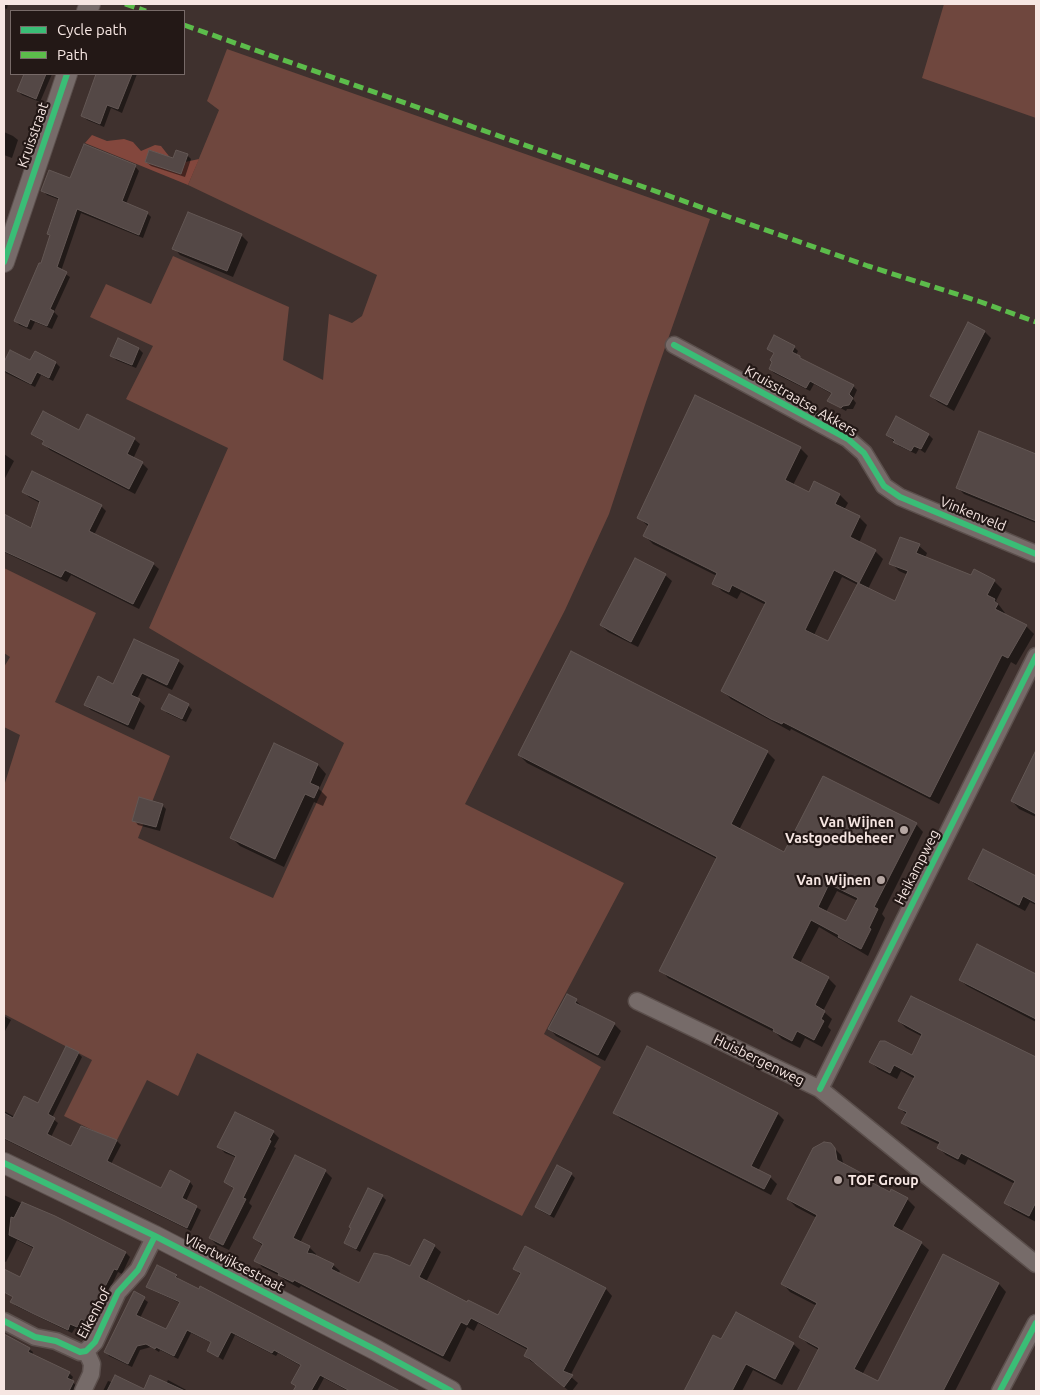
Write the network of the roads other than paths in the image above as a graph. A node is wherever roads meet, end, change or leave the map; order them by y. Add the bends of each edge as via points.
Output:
1 (67, 75) edge
2 (4, 262) edge
3 (674, 345) dead end
4 (900, 497) joint
5 (1036, 554) edge
6 (1036, 656) edge
7 (638, 1001) dead end
8 (820, 1089) junction
9 (4, 1163) edge
10 (155, 1236) junction
11 (1036, 1264) edge
12 (4, 1321) edge
13 (1036, 1323) edge
14 (86, 1351) junction
15 (83, 1391) edge
16 (451, 1391) edge
17 (1000, 1391) edge

1 - 2 street, Kruisstraat
3 - 4 street, Kruisstraatse Akkers via 848,439 864,453 884,486
4 - 5 street, Vinkenveld
6 - 8 street, Heikampweg
7 - 8 street, Huisbergenweg
8 - 11 street, Huisbergenweg
9 - 10 street, Vliertwijksestraat
10 - 14 street, Eikenhof via 138,1270 118,1292 95,1342
10 - 16 street, Vliertwijksestraat
12 - 14 street, Eikenhof via 35,1337 56,1341 80,1352
13 - 17 street
14 - 15 street, Eikenhof via 92,1364

